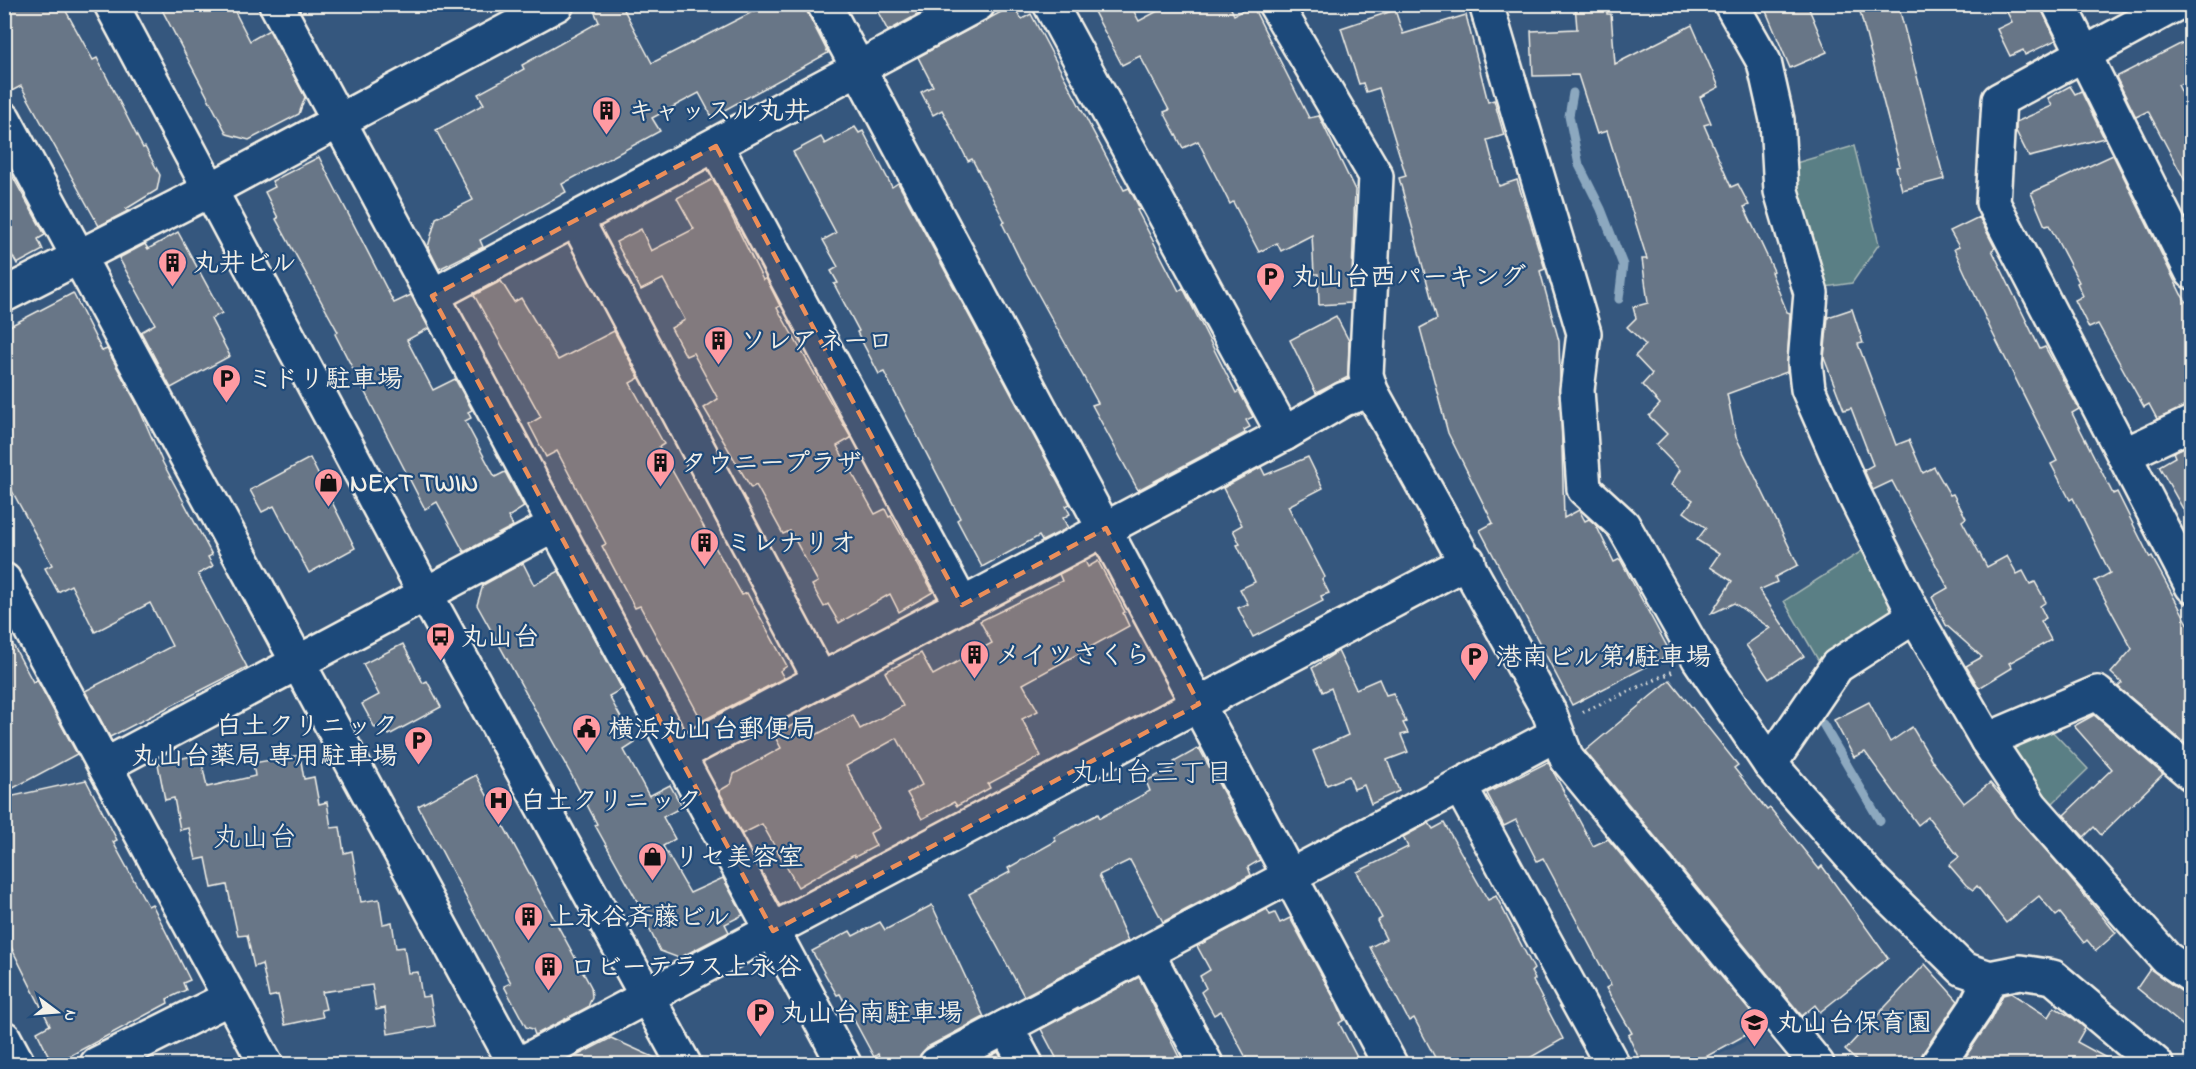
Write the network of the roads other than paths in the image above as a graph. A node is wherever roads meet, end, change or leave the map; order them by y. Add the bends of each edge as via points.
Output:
1 (111, 4) edge
2 (276, 4) edge
3 (557, 4) edge
4 (824, 4) edge
5 (978, 4) edge
6 (1050, 4) edge
7 (1275, 4) edge
8 (1486, 4) edge
9 (1731, 4) edge
10 (2059, 4) edge
11 (2176, 4) edge
12 (2084, 55) junction
13 (858, 68) junction
14 (4, 119) edge
15 (337, 122) junction
16 (716, 146) junction
17 (210, 190) junction
18 (577, 221) junction
19 (80, 255) junction
20 (2192, 272) edge
21 (4, 295) edge
22 (432, 297) junction
23 (1371, 391) junction
24 (2192, 423) edge
25 (1284, 434) junction
26 (2124, 455) junction
27 (555, 525) junction
28 (1106, 528) junction
29 (1468, 561) junction
30 (4, 580) edge
31 (2192, 586) edge
32 (425, 593) junction
33 (962, 605) junction
34 (1915, 616) junction
35 (297, 663) junction
36 (820, 679) junction
37 (1199, 704) junction
38 (1557, 734) junction
39 (1988, 740) junction
40 (679, 754) junction
41 (1770, 764) junction
42 (106, 765) junction
43 (2192, 774) edge
44 (1460, 786) junction
45 (1290, 878) junction
46 (772, 931) junction
47 (1147, 953) junction
48 (2192, 976) edge
49 (1990, 978) junction
50 (648, 997) junction
51 (229, 998) junction
52 (1006, 1026) junction
53 (4, 1038) edge
54 (18, 1065) edge
55 (97, 1065) edge
56 (266, 1065) edge
57 (514, 1065) edge
58 (520, 1065) edge
59 (684, 1065) edge
60 (844, 1065) edge
61 (936, 1065) edge
62 (1026, 1065) edge
63 (1206, 1065) edge
64 (1390, 1065) edge
65 (1612, 1065) edge
66 (1817, 1065) edge
67 (1938, 1065) edge
68 (2156, 1065) edge

1 - 17 street
2 - 15 street
3 - 15 street
4 - 13 street
5 - 13 street
6 - 25 street
7 - 23 street via 1376,176 1366,375
8 - 41 street via 1584,333 1577,390 1584,489 1623,525 1700,659
9 - 34 street via 1764,62 1777,120 1781,191 1811,293 1805,363 1808,389 1854,494
10 - 12 street
11 - 12 street
12 - 20 street
12 - 26 street via 1999,100 1993,203
13 - 16 street
13 - 28 street
14 - 19 street
15 - 17 street
15 - 22 street
16 - 18 street
16 - 33 street
17 - 19 street
17 - 32 street
18 - 22 street
18 - 36 street
19 - 21 street
19 - 35 street
22 - 27 street
23 - 25 street via 1344,399
23 - 29 street
24 - 26 street
25 - 28 street
26 - 31 street
27 - 32 street
27 - 40 street
28 - 33 street
28 - 37 street
29 - 37 street
29 - 38 street
30 - 42 street
32 - 35 street
32 - 50 street
33 - 36 street
34 - 39 street
34 - 41 street via 1838,666
35 - 42 street
35 - 57 street
36 - 40 street
37 - 45 street
37 - 46 street
38 - 44 street
38 - 66 street via 1567,759
39 - 43 street via 2097,693
39 - 48 street via 2031,806 2166,958
40 - 46 street
41 - 49 street via 1870,878 1963,969
42 - 51 street
44 - 45 street
44 - 65 street
45 - 47 street
45 - 64 street
46 - 50 street
46 - 60 street
47 - 52 street
47 - 63 street
49 - 67 street
49 - 68 street via 2020,972 2053,977
50 - 58 street
50 - 59 street
51 - 55 street
51 - 56 street
52 - 61 street
52 - 62 street
53 - 54 street

